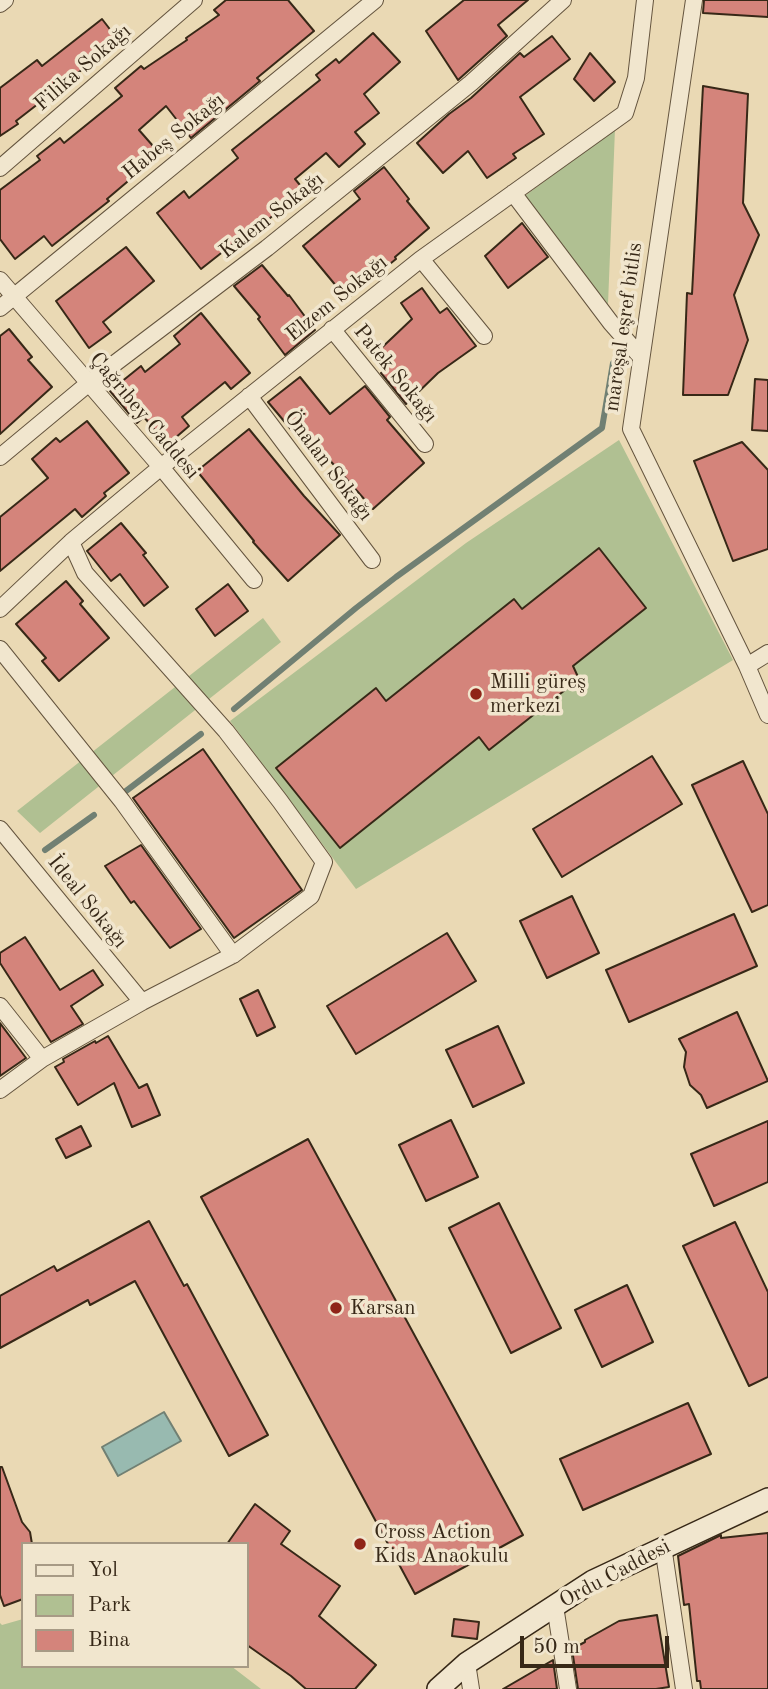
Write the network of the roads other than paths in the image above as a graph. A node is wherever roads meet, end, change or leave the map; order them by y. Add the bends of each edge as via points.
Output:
1 (5, 0) edge
2 (194, 0) edge
3 (375, 0) edge
4 (564, 0) edge
5 (645, 0) edge
6 (694, 0) edge
7 (0, 4) edge
8 (0, 168) edge
9 (513, 193) junction
10 (421, 259) junction
11 (0, 280) edge
12 (14, 296) junction
13 (0, 308) edge
14 (332, 330) junction
15 (484, 336) dead end
16 (641, 357) junction
17 (89, 383) junction
18 (249, 396) junction
19 (425, 444) dead end
20 (0, 457) edge
21 (161, 467) junction
22 (71, 542) junction
23 (372, 560) dead end
24 (254, 580) dead end
25 (0, 610) edge
26 (0, 649) edge
27 (768, 653) edge
28 (747, 666) junction
29 (768, 715) edge
30 (0, 829) edge
31 (233, 955) junction
32 (142, 1002) junction
33 (0, 1006) edge
34 (43, 1059) junction
35 (0, 1090) edge
36 (768, 1503) edge
37 (663, 1546) junction
38 (555, 1606) junction
39 (467, 1662) junction
40 (438, 1689) edge
41 (471, 1689) edge
42 (568, 1689) edge
43 (684, 1689) edge

1 - 7 street
2 - 8 street, Filika Sokağı
3 - 12 street, Habeş Sokağı
4 - 17 street, Kalem Sokağı via 471,83 267,248
5 - 9 street, Elzem Sokağı via 636,78 625,113
6 - 16 street, mareşal eşref bitlis
9 - 10 street, Elzem Sokağı
9 - 16 street
10 - 14 street, Elzem Sokağı
10 - 15 street
11 - 12 street, Çağrıbey Caddesi
12 - 13 street, Habeş Sokağı
12 - 17 street, Çağrıbey Caddesi
14 - 18 street, Elzem Sokağı
14 - 19 street, Patek Sokağı
16 - 28 street, mareşal eşref bitlis via 631,429
17 - 20 street, Kalem Sokağı
17 - 21 street, Çağrıbey Caddesi
18 - 21 street, Elzem Sokağı
18 - 23 street, Önalan Sokağı
21 - 22 street, Elzem Sokağı
21 - 24 street, Çağrıbey Caddesi
22 - 25 street, Elzem Sokağı
22 - 31 street via 85,573 226,731 324,862 311,896
26 - 31 street via 122,801
27 - 28 street
28 - 29 street, mareşal eşref bitlis
30 - 32 street, İdeal Sokağı
31 - 32 street
32 - 34 street
33 - 34 street
34 - 35 street
36 - 37 main road, Ordu Caddesi
37 - 38 main road, Ordu Caddesi
37 - 43 street
38 - 39 main road, Ordu Caddesi
38 - 42 street
39 - 40 main road, Ordu Caddesi
39 - 41 street

